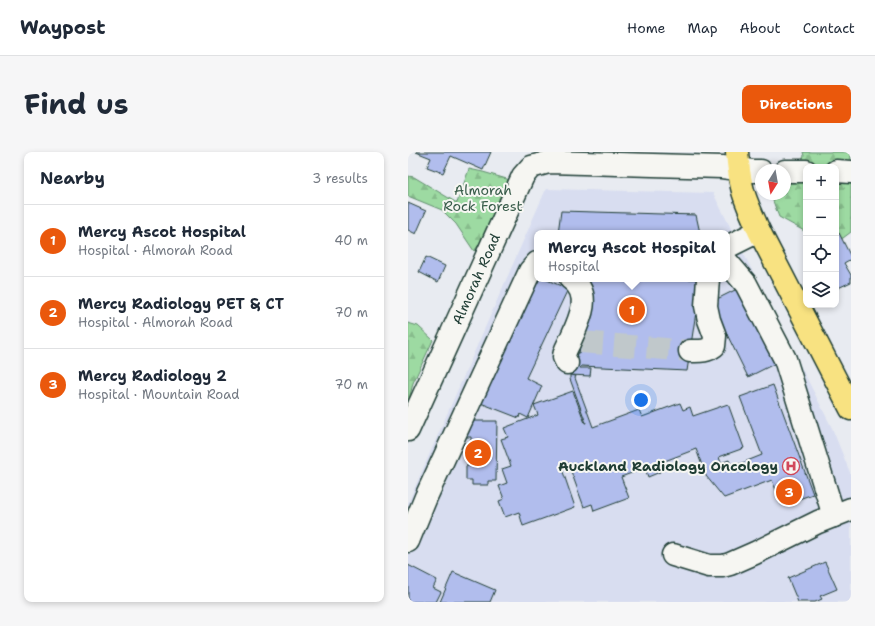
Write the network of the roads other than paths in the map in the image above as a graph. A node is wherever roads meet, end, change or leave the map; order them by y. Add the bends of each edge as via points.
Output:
1 (738, 161) edge
2 (755, 171) edge
3 (791, 171) edge
4 (803, 171) edge
5 (839, 171) edge
6 (851, 172) edge
7 (759, 231) junction
8 (730, 246) edge
9 (730, 265) edge
10 (534, 266) edge
11 (574, 282) edge
12 (708, 282) edge
13 (690, 351) tunnel mouth
14 (567, 363) dead end
15 (851, 410) edge
16 (408, 430) edge
17 (843, 512) edge
18 (408, 542) edge
19 (673, 555) dead end

1 - 2 street, Almorah Road
1 - 7 main road via 747,205
1 - 16 street, Almorah Road via 722,167 548,162 531,167 523,176
3 - 4 street
5 - 6 street
7 - 8 street
7 - 15 main road
9 - 17 street via 746,284 785,359
10 - 18 street
11 - 14 street via 582,292 583,303 576,340 565,352 564,358
12 - 13 street via 706,306 715,336 714,346 702,352
17 - 19 street via 723,566 710,566

